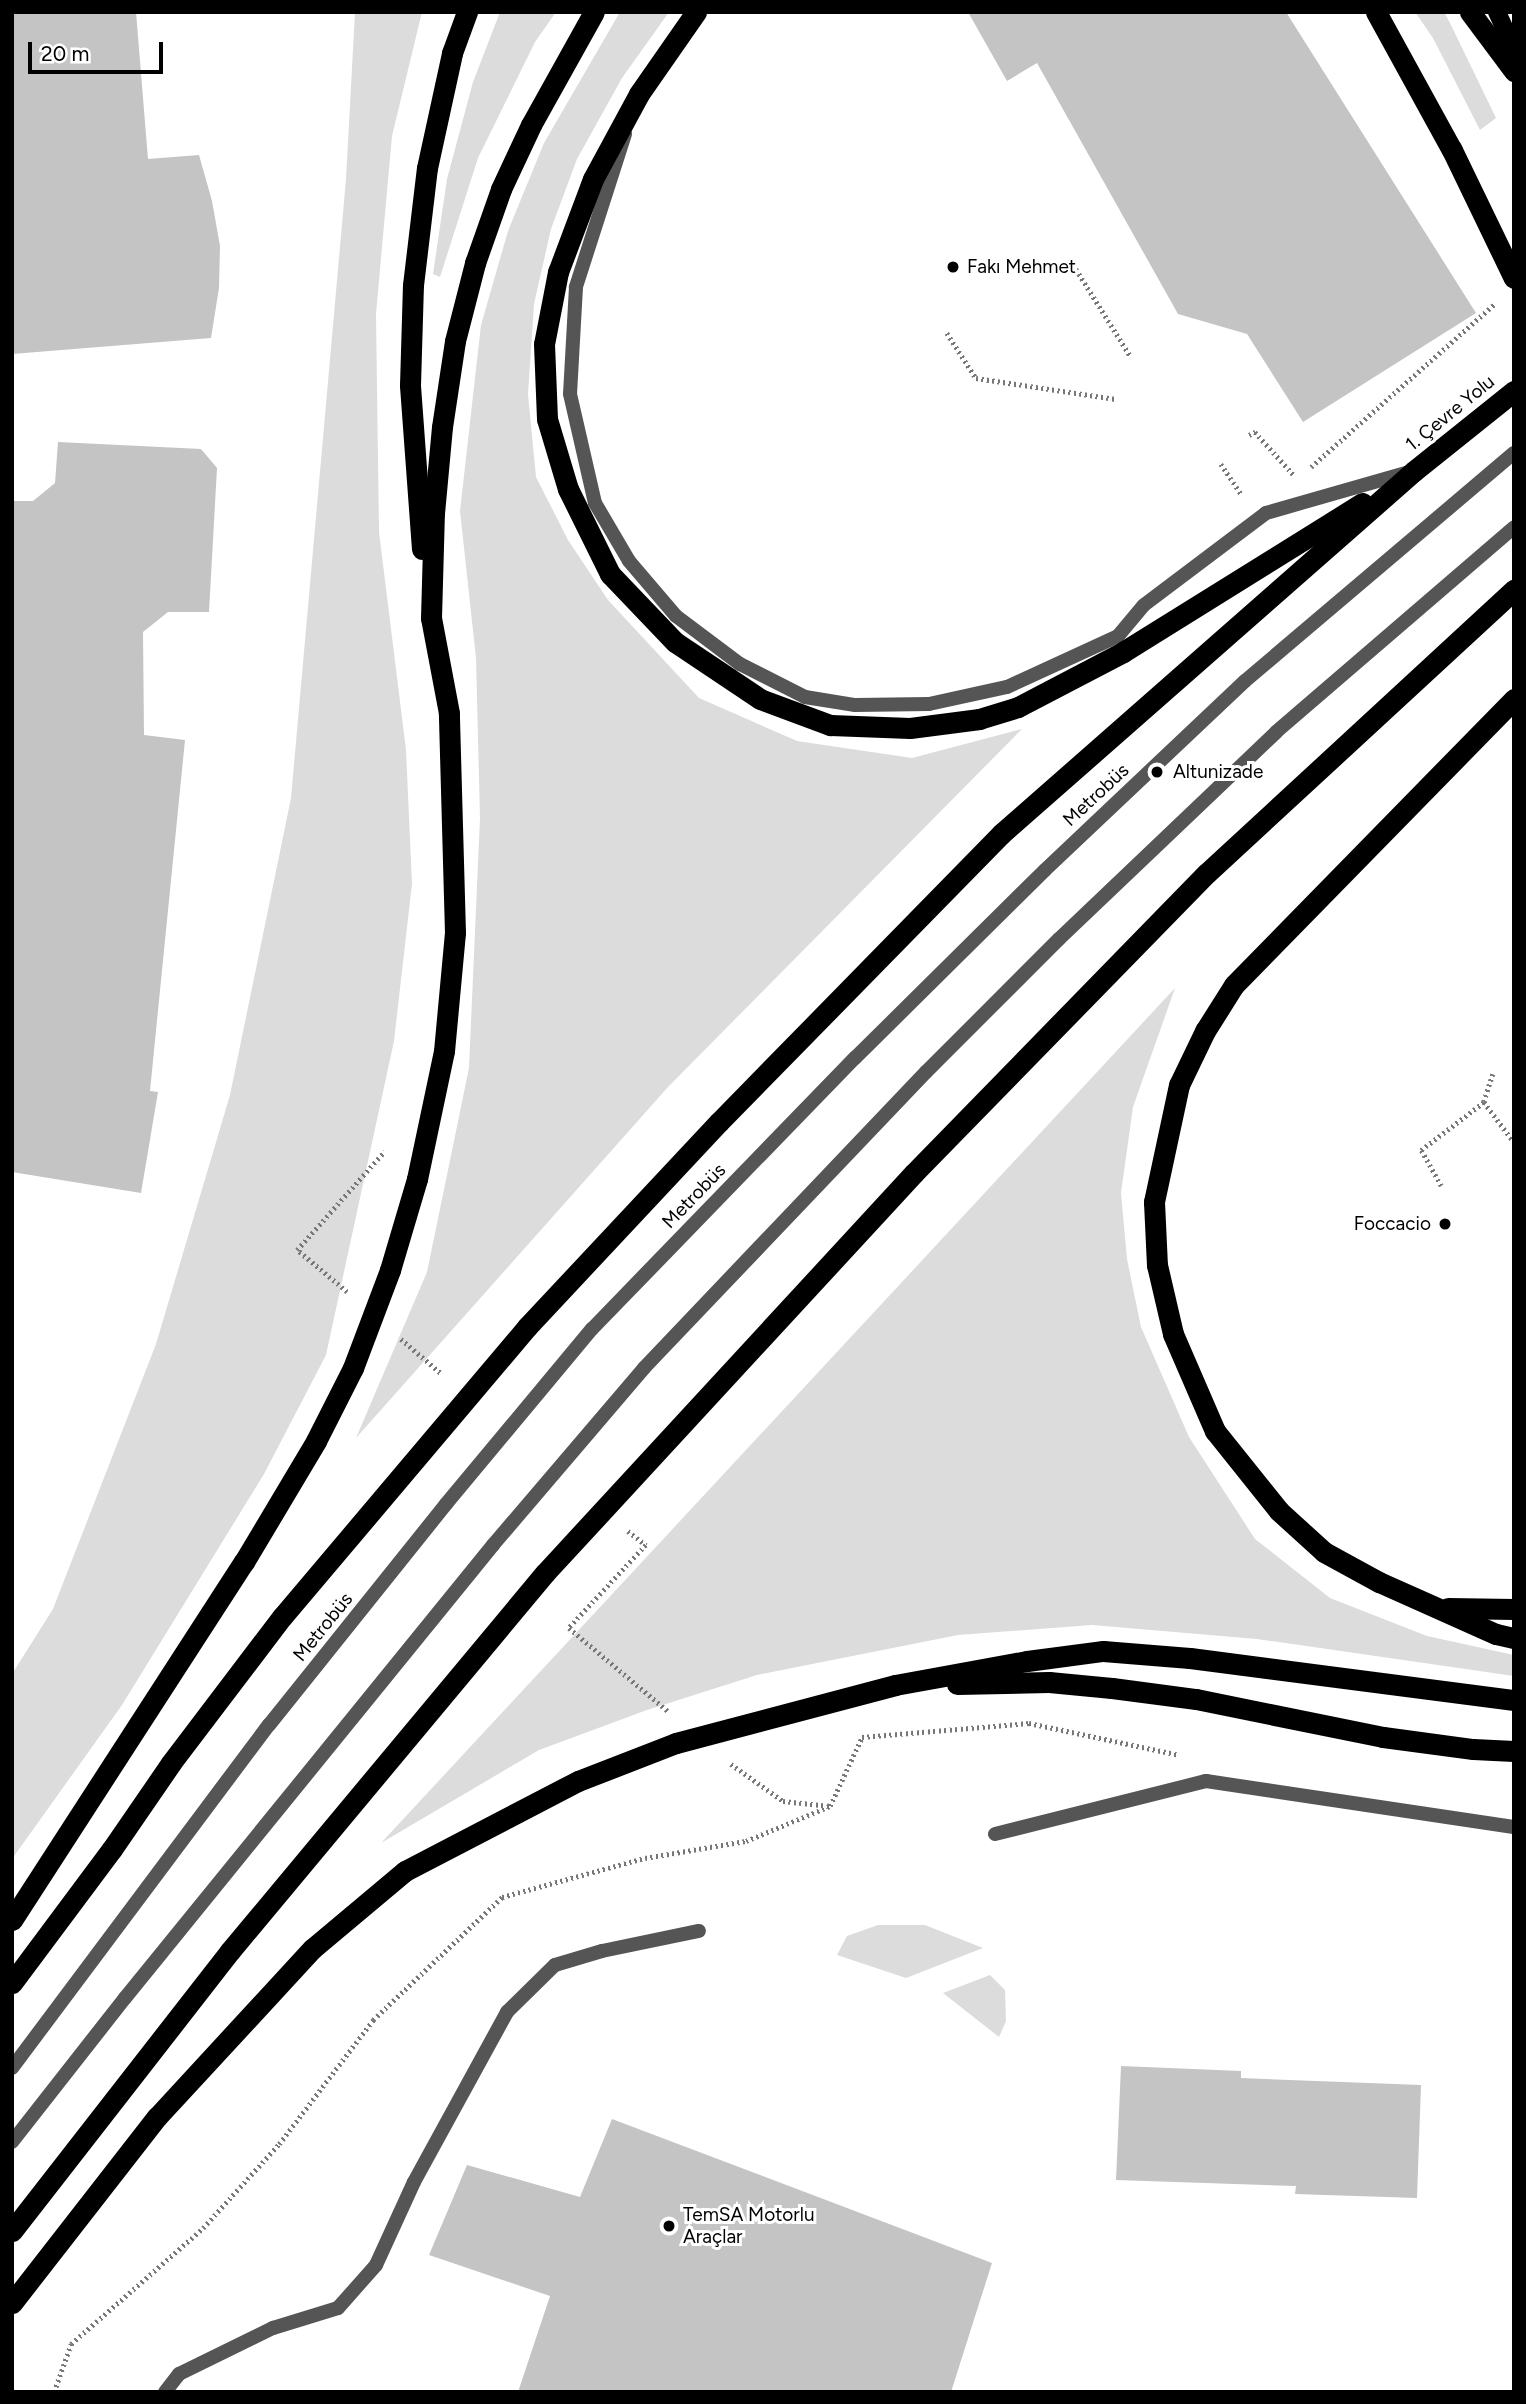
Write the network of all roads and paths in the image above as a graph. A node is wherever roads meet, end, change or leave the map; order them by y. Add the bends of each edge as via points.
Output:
1 (467, 12) edge
2 (594, 12) edge
3 (696, 12) edge
4 (1376, 12) edge
5 (1470, 12) edge
6 (1497, 12) edge
7 (1514, 49) edge
8 (1514, 71) edge
9 (639, 94) junction
10 (1076, 269) dead end
11 (1510, 286) edge
12 (947, 333) dead end
13 (1131, 357) dead end
14 (1514, 391) edge
15 (1115, 398) dead end
16 (1252, 433) dead end
17 (1514, 453) edge
18 (1221, 464) dead end
19 (1414, 471) junction
20 (1290, 472) dead end
21 (1291, 483) dead end
22 (1251, 492) dead end
23 (1514, 527) edge
24 (1514, 590) edge
25 (431, 618) junction
26 (1514, 699) edge
27 (1493, 1074) dead end
28 (1484, 1102) junction
29 (1514, 1142) edge
30 (384, 1155) dead end
31 (1441, 1186) dead end
32 (297, 1250) dead end
33 (1439, 1608) junction
34 (1514, 1609) edge
35 (1514, 1637) edge
36 (895, 1685) junction
37 (1514, 1700) edge
38 (1514, 1751) edge
39 (738, 1770) dead end
40 (830, 1806) dead end
41 (1514, 1827) edge
42 (995, 1834) dead end
43 (12, 1920) edge
44 (699, 1931) dead end
45 (12, 1983) edge
46 (12, 2068) edge
47 (12, 2142) edge
48 (12, 2231) edge
49 (12, 2303) edge
50 (166, 2392) edge

1 - 25 highway via 452,53 427,168 413,285 410,385
2 - 25 highway via 526,135 474,263 455,341 442,427
3 - 9 highway
4 - 11 highway via 1452,150
5 - 8 highway
6 - 7 main road
9 - 19 lane via 576,287 569,394 595,503 629,561 676,616 740,664 805,697 855,705 929,704 1007,688 1118,636 1144,605 1266,513
9 - 19 highway via 593,179 558,272 544,344 547,419 568,489 610,574 675,642 760,699 830,726 897,728 979,719 1018,707 1123,652
10 - 13 path
11 - 21 path
12 - 15 path via 976,378
14 - 19 highway, 1. Çevre Yolu
16 - 20 path
17 - 46 lane, Metrobüs via 1245,681 1045,870 592,1329 269,1725
18 - 22 path via 1242,496
19 - 45 highway via 1001,834 719,1122 527,1327 282,1617
23 - 47 lane via 1276,732 1059,939 644,1368 493,1545
24 - 48 highway via 1207,873 914,1173 545,1573 230,1951
25 - 43 highway via 449,713 455,933 444,1052 417,1179 390,1270 353,1368 316,1441 244,1562
26 - 33 highway via 1234,985 1179,1084 1154,1202 1157,1265 1173,1334 1215,1431 1279,1511 1324,1552
27 - 28 path
28 - 29 path
28 - 31 path via 1421,1150
30 - 32 path
33 - 34 highway
33 - 35 highway via 1496,1634
36 - 37 highway via 1103,1651
36 - 38 highway via 1049,1682 1112,1688 1196,1699 1382,1737
36 - 49 highway via 652,1753 578,1781 405,1871 312,1949 156,2117
39 - 40 path via 783,1801
41 - 42 lane via 1206,1781
44 - 50 lane via 555,1965 507,2012 414,2182 376,2265 338,2308 261,2334 180,2374

